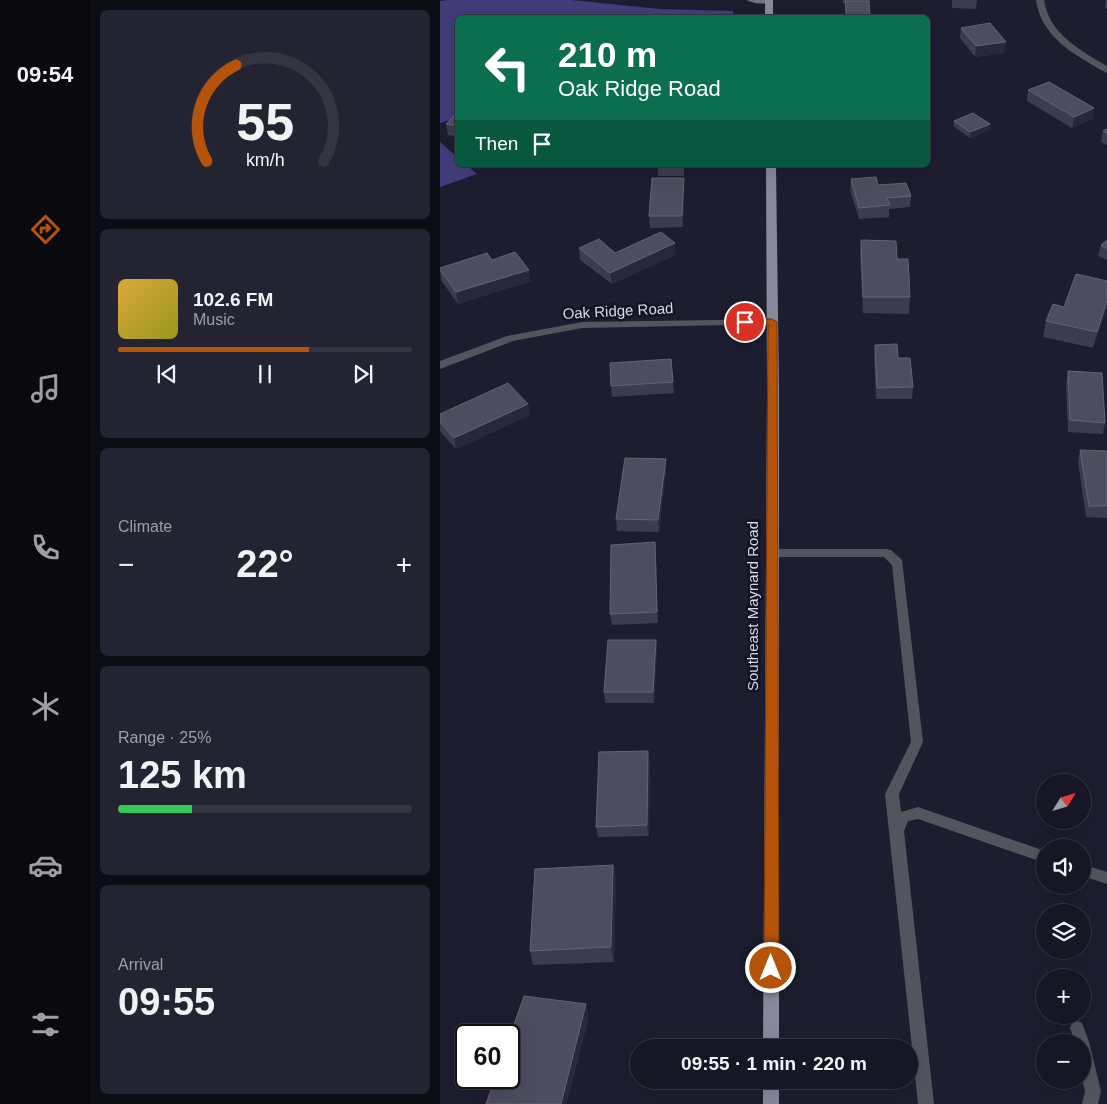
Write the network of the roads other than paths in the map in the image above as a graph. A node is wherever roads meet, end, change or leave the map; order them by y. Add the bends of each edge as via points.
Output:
1 (751, 0) edge
2 (769, 0) edge
3 (1040, 0) edge
4 (769, 15) edge
5 (1107, 70) edge
6 (771, 167) edge
7 (772, 322) junction
8 (440, 365) edge
9 (772, 553) junction
10 (897, 831) junction
11 (1036, 855) edge
12 (1091, 873) edge
13 (1107, 878) edge
14 (771, 1039) edge
15 (1091, 1083) edge
16 (771, 1089) edge
17 (771, 1104) edge
18 (926, 1104) edge
19 (1090, 1104) edge

1 - 2 street
2 - 4 main road
3 - 5 street via 1052,29 1079,53
6 - 7 main road, Southeast Maynard Road
7 - 8 street, Oak Ridge Road via 582,325 511,338
7 - 9 main road, Southeast Maynard Road
9 - 10 lane via 887,553 898,563 917,742 892,794
9 - 14 main road, Southeast Maynard Road
10 - 11 lane via 903,817 918,813
10 - 18 lane
12 - 13 lane
15 - 19 lane
16 - 17 main road

